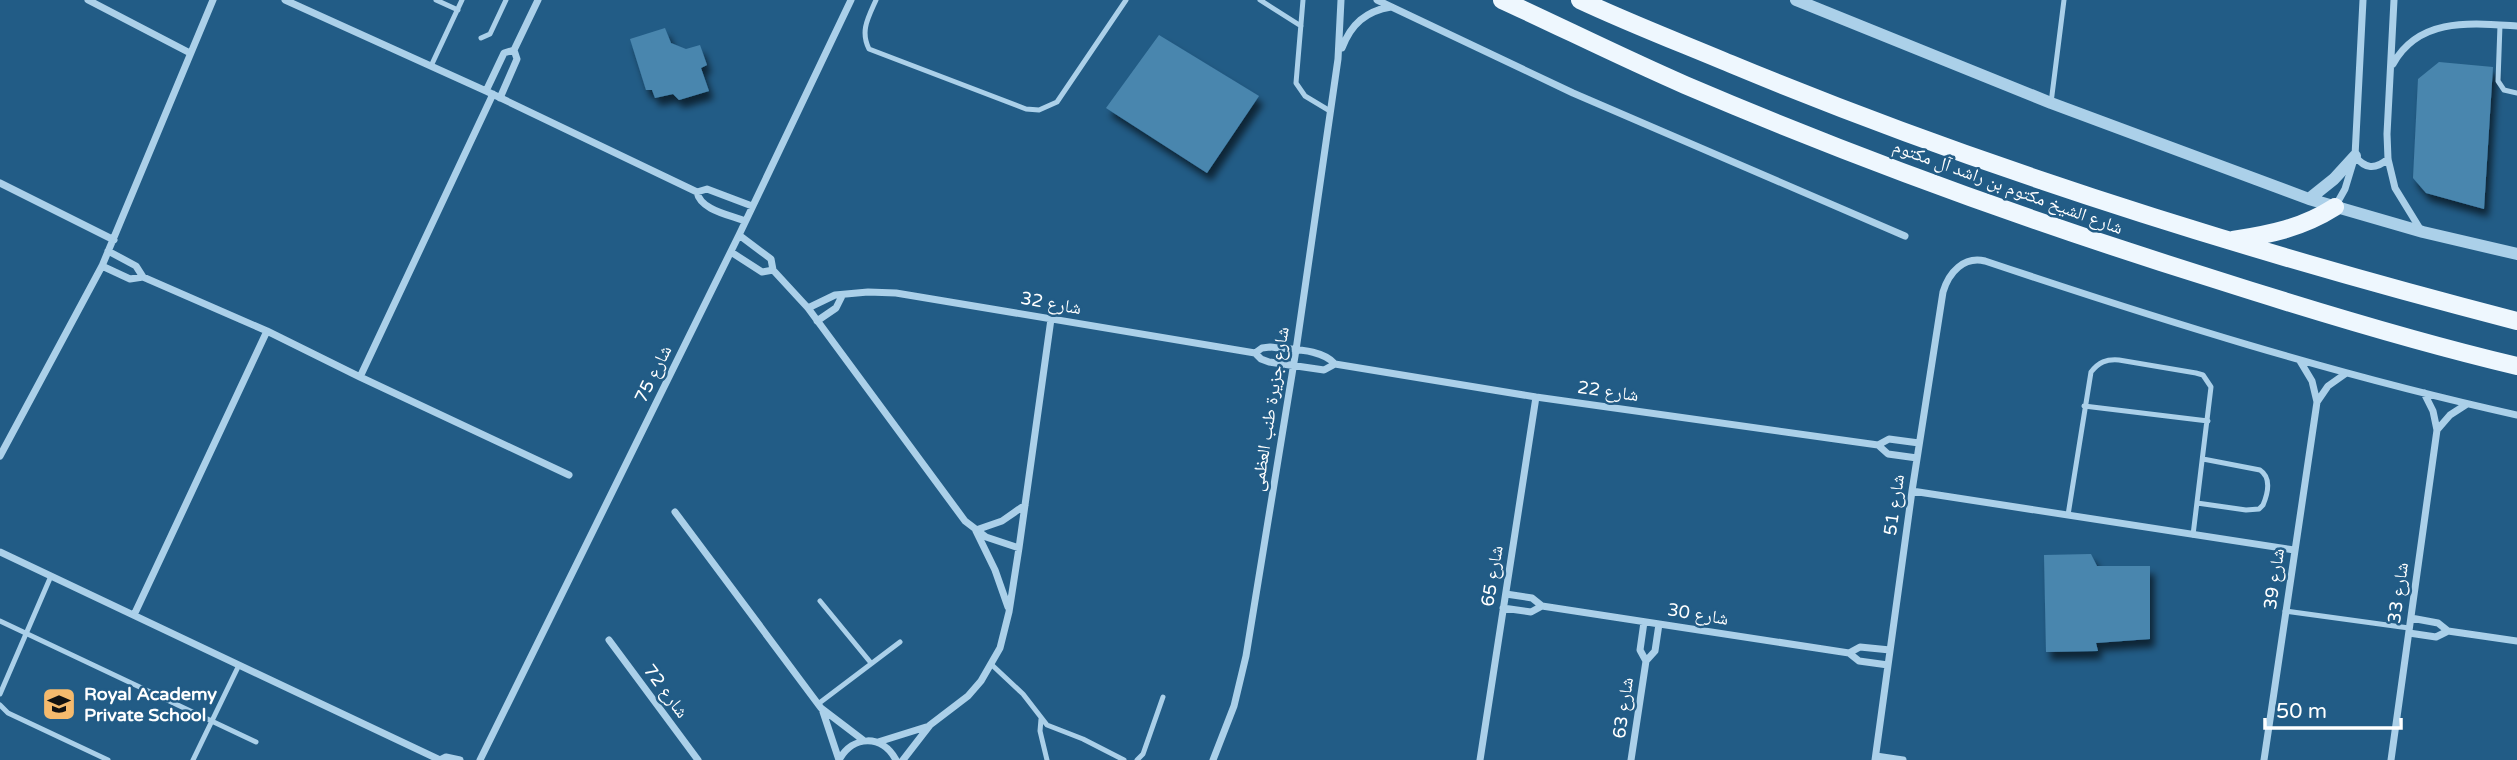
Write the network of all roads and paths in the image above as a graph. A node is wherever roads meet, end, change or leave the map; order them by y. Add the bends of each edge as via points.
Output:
1 (88, 0) edge
2 (213, 0) edge
3 (285, 0) edge
4 (436, 0) edge
5 (463, 0) edge
6 (506, 0) edge
7 (538, 0) edge
8 (851, 0) edge
9 (876, 0) edge
10 (1126, 0) edge
11 (1260, 0) edge
12 (1303, 0) edge
13 (1341, 0) edge
14 (1377, 0) edge
15 (1502, 0) edge
16 (1580, 0) edge
17 (1796, 0) edge
18 (2064, 0) edge
19 (2363, 0) edge
20 (2394, 0) edge
21 (1391, 7) junction
22 (458, 10) junction
23 (2500, 25) junction
24 (1301, 26) junction
25 (2517, 26) edge
26 (481, 37) dead end
27 (514, 50) junction
28 (190, 53) junction
29 (1338, 58) junction
30 (431, 66) junction
31 (2391, 67) junction
32 (2517, 93) edge
33 (493, 94) junction
34 (2051, 103) junction
35 (1330, 111) junction
36 (2355, 156) junction
37 (2388, 159) junction
38 (0, 183) edge
39 (697, 192) junction
40 (2309, 198) junction
41 (752, 206) junction
42 (2335, 207) junction
43 (745, 221) junction
44 (2423, 232) junction
45 (739, 235) junction
46 (1905, 236) dead end
47 (114, 240) junction
48 (2226, 241) junction
49 (108, 251) junction
50 (731, 251) junction
51 (2517, 254) edge
52 (102, 266) junction
53 (773, 270) junction
54 (143, 277) junction
55 (842, 296) junction
56 (808, 308) junction
57 (1051, 319) junction
58 (817, 321) junction
59 (2517, 321) edge
60 (267, 331) junction
61 (1296, 351) junction
62 (1255, 353) junction
63 (2300, 361) junction
64 (1335, 364) junction
65 (1293, 366) junction
66 (2517, 366) edge
67 (2345, 374) junction
68 (359, 377) junction
69 (2424, 393) junction
70 (1536, 397) junction
71 (2317, 402) junction
72 (2468, 404) junction
73 (2084, 405) junction
74 (2517, 415) edge
75 (2208, 421) junction
76 (2437, 430) junction
77 (1919, 443) junction
78 (1878, 445) junction
79 (0, 456) edge
80 (1917, 458) junction
81 (2203, 459) junction
82 (569, 475) dead end
83 (1912, 491) junction
84 (2197, 503) junction
85 (1025, 505) junction
86 (675, 512) dead end
87 (2067, 515) junction
88 (975, 530) junction
89 (2193, 535) junction
90 (1019, 548) junction
91 (2294, 550) junction
92 (0, 552) edge
93 (51, 576) junction
94 (1506, 594) junction
95 (820, 601) dead end
96 (1542, 606) junction
97 (1503, 608) junction
98 (2285, 611) junction
99 (1009, 612) junction
100 (134, 615) junction
101 (2411, 618) junction
102 (0, 621) edge
103 (1644, 622) junction
104 (1659, 624) junction
105 (2409, 631) junction
106 (2448, 631) junction
107 (26, 633) junction
108 (609, 640) dead end
109 (2517, 641) edge
110 (900, 642) dead end
111 (1890, 650) junction
112 (1849, 653) junction
113 (1646, 661) junction
114 (872, 663) junction
115 (239, 665) junction
116 (992, 665) junction
117 (1888, 665) junction
118 (0, 694) edge
119 (1163, 697) dead end
120 (0, 705) edge
121 (820, 706) junction
122 (1041, 719) junction
123 (212, 721) junction
124 (930, 725) junction
125 (863, 740) junction
126 (256, 742) dead end
127 (877, 742) junction
128 (1875, 758) edge
129 (108, 760) edge
130 (193, 760) edge
131 (440, 760) edge
132 (460, 760) edge
133 (480, 760) edge
134 (698, 760) edge
135 (839, 760) edge
136 (896, 760) edge
137 (903, 760) edge
138 (1046, 760) edge
139 (1124, 760) edge
140 (1137, 760) edge
141 (1213, 760) edge
142 (1480, 760) edge
143 (1631, 760) edge
144 (1903, 760) edge
145 (2264, 760) edge
146 (2391, 760) edge

1 - 28 street
2 - 28 street
3 - 30 street
4 - 22 lane
5 - 22 lane
6 - 26 lane via 490,34
7 - 27 street
8 - 41 street, شارع 75
9 - 10 lane via 863,29 869,49 1032,111 1057,102
11 - 24 lane
12 - 24 lane
13 - 29 street, شارع جزيرة طنب العظمى
14 - 21 street
15 - 66 main road, شارع الشيخ مكتوم بن راشد آل مكتوم via 1682,83 1976,200 2316,312
16 - 48 main road, شارع الشيخ مكتوم بن راشد آل مكتوم via 1772,82 1922,139
17 - 34 street
18 - 34 lane
19 - 36 street
20 - 31 street
21 - 29 street, شارع جزيرة طنب العظمى via 1358,21
21 - 46 street via 1585,99
22 - 30 lane
23 - 25 street
23 - 31 street via 2436,27 2403,48
23 - 32 lane via 2498,81 2504,90
24 - 35 lane via 1296,83 1305,96
27 - 33 street via 517,59
27 - 33 street via 504,53
28 - 47 street
29 - 35 street, شارع جزيرة طنب العظمى
30 - 33 street
31 - 37 street
33 - 39 street
33 - 68 street
34 - 40 street
35 - 61 street, شارع جزيرة طنب العظمى
36 - 37 street via 2370,168
36 - 40 street
36 - 42 street
37 - 44 street via 2395,188
38 - 47 street
39 - 41 street via 707,189
39 - 43 street via 705,205
40 - 42 street
41 - 43 street, شارع 75
42 - 44 street
42 - 48 main road via 2300,226
43 - 45 street, شارع 75
44 - 51 street
45 - 50 street, شارع 75
45 - 53 street via 771,259
47 - 49 street
48 - 59 main road, شارع الشيخ مكتوم بن راشد آل مكتوم
49 - 52 street
49 - 54 street via 136,266
50 - 53 street via 762,272
50 - 133 street, شارع 75
52 - 54 street via 126,278
52 - 79 street
53 - 56 street
54 - 60 street
55 - 56 street, شارع 32 via 829,296
55 - 57 street, شارع 32 via 896,293
55 - 58 street via 838,306
56 - 58 street
57 - 62 street, شارع 32
57 - 85 street
58 - 88 street
60 - 68 street
60 - 100 street
61 - 62 street, شارع 32 via 1266,347
61 - 64 street, شارع 22 via 1325,356
61 - 65 street, شارع جزيرة طنب العظمى
62 - 65 street, شارع 32 via 1265,361
63 - 67 street
63 - 71 street, شارع 39
63 - 77 street, شارع 51 via 1975,260 1964,263 1945,284
64 - 65 street, شارع 22 via 1324,370
64 - 70 street, شارع 22
65 - 141 street, شارع جزيرة طنب العظمى via 1244,668
67 - 69 street
67 - 71 street via 2328,386
68 - 82 street
69 - 72 street
69 - 76 street, شارع 33
70 - 78 street, شارع 22
70 - 94 street, شارع 65
71 - 91 street, شارع 39
72 - 74 street
72 - 76 street
73 - 75 lane
73 - 75 lane via 2091,372 2098,364 2119,360 2203,375 2211,387
73 - 87 lane
75 - 81 lane
76 - 101 street, شارع 33
77 - 78 street, شارع 22 via 1889,439
77 - 80 street, شارع 51
78 - 80 street, شارع 22 via 1888,454
80 - 83 street, شارع 51
81 - 84 lane
81 - 84 lane via 2260,470 2267,477 2268,488 2263,505 2252,510
83 - 87 street
83 - 111 street, شارع 51
84 - 89 lane
85 - 88 street via 1002,521
85 - 90 street
86 - 121 street
87 - 89 street
88 - 90 street
88 - 99 street via 995,569
89 - 91 street
90 - 99 street
91 - 98 street, شارع 39
92 - 93 street
93 - 100 street
93 - 107 lane
94 - 96 street, شارع 30 via 1532,598
94 - 97 street, شارع 65
95 - 114 lane
96 - 97 street, شارع 30 via 1531,612
96 - 103 street, شارع 30
97 - 142 street, شارع 65
98 - 105 lane
98 - 145 street, شارع 39
99 - 116 street
100 - 115 street
101 - 105 street, شارع 33
101 - 106 street via 2438,623
102 - 107 lane
103 - 104 street, شارع 30
103 - 113 street, شارع 63 via 1640,650
104 - 112 street, شارع 30
104 - 113 street, شارع 63 via 1655,652
105 - 106 street via 2437,637
105 - 146 street, شارع 33
106 - 109 street
107 - 118 lane
107 - 123 lane
108 - 134 street, شارع 72
110 - 114 lane
111 - 112 street, شارع 30 via 1860,647
111 - 117 street, شارع 51
112 - 117 street, شارع 30 via 1859,661
113 - 143 street, شارع 63
114 - 121 lane
115 - 123 lane
115 - 131 street
116 - 122 lane
116 - 124 street via 968,695
117 - 128 street, شارع 51
119 - 140 lane
120 - 129 lane
121 - 125 street
121 - 135 street
122 - 138 lane
122 - 139 lane
123 - 126 lane
123 - 130 lane
124 - 127 street
124 - 137 street
125 - 127 street
125 - 135 street via 844,751
127 - 136 street
128 - 144 street
131 - 132 street

